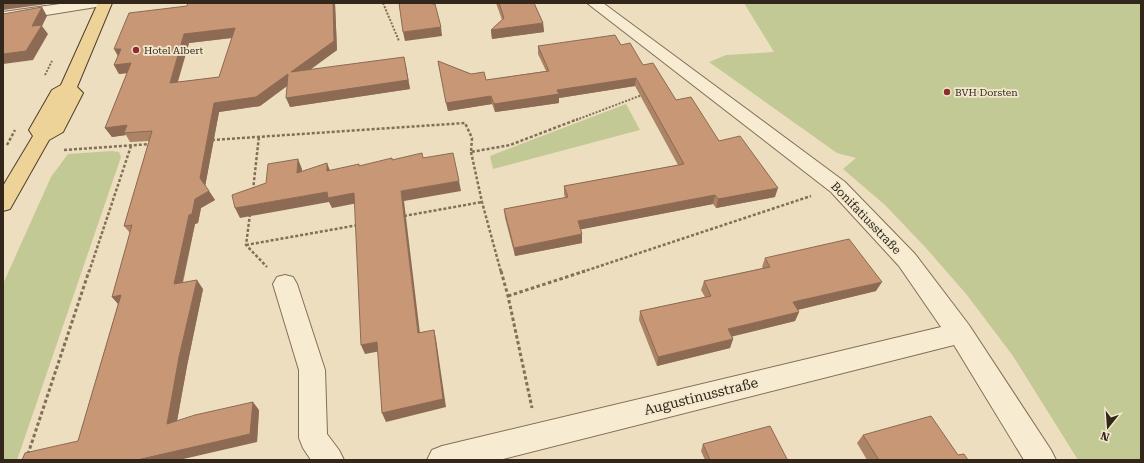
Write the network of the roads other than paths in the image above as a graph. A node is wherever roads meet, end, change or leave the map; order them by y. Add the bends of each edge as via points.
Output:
1 (96, 3) edge
2 (105, 3) edge
3 (594, 3) edge
4 (3, 17) edge
5 (3, 204) edge
6 (285, 284) road end
7 (960, 333) junction
8 (329, 460) edge
9 (442, 460) edge
10 (1040, 460) edge

1 - 4 street
2 - 5 main road via 68,88 74,93 67,109 56,128 38,144
3 - 7 street, Bonifatiusstraße via 838,187 907,260
6 - 8 street via 312,370 313,438
7 - 9 street, Augustinusstraße
7 - 10 street, Bonifatiusstraße

